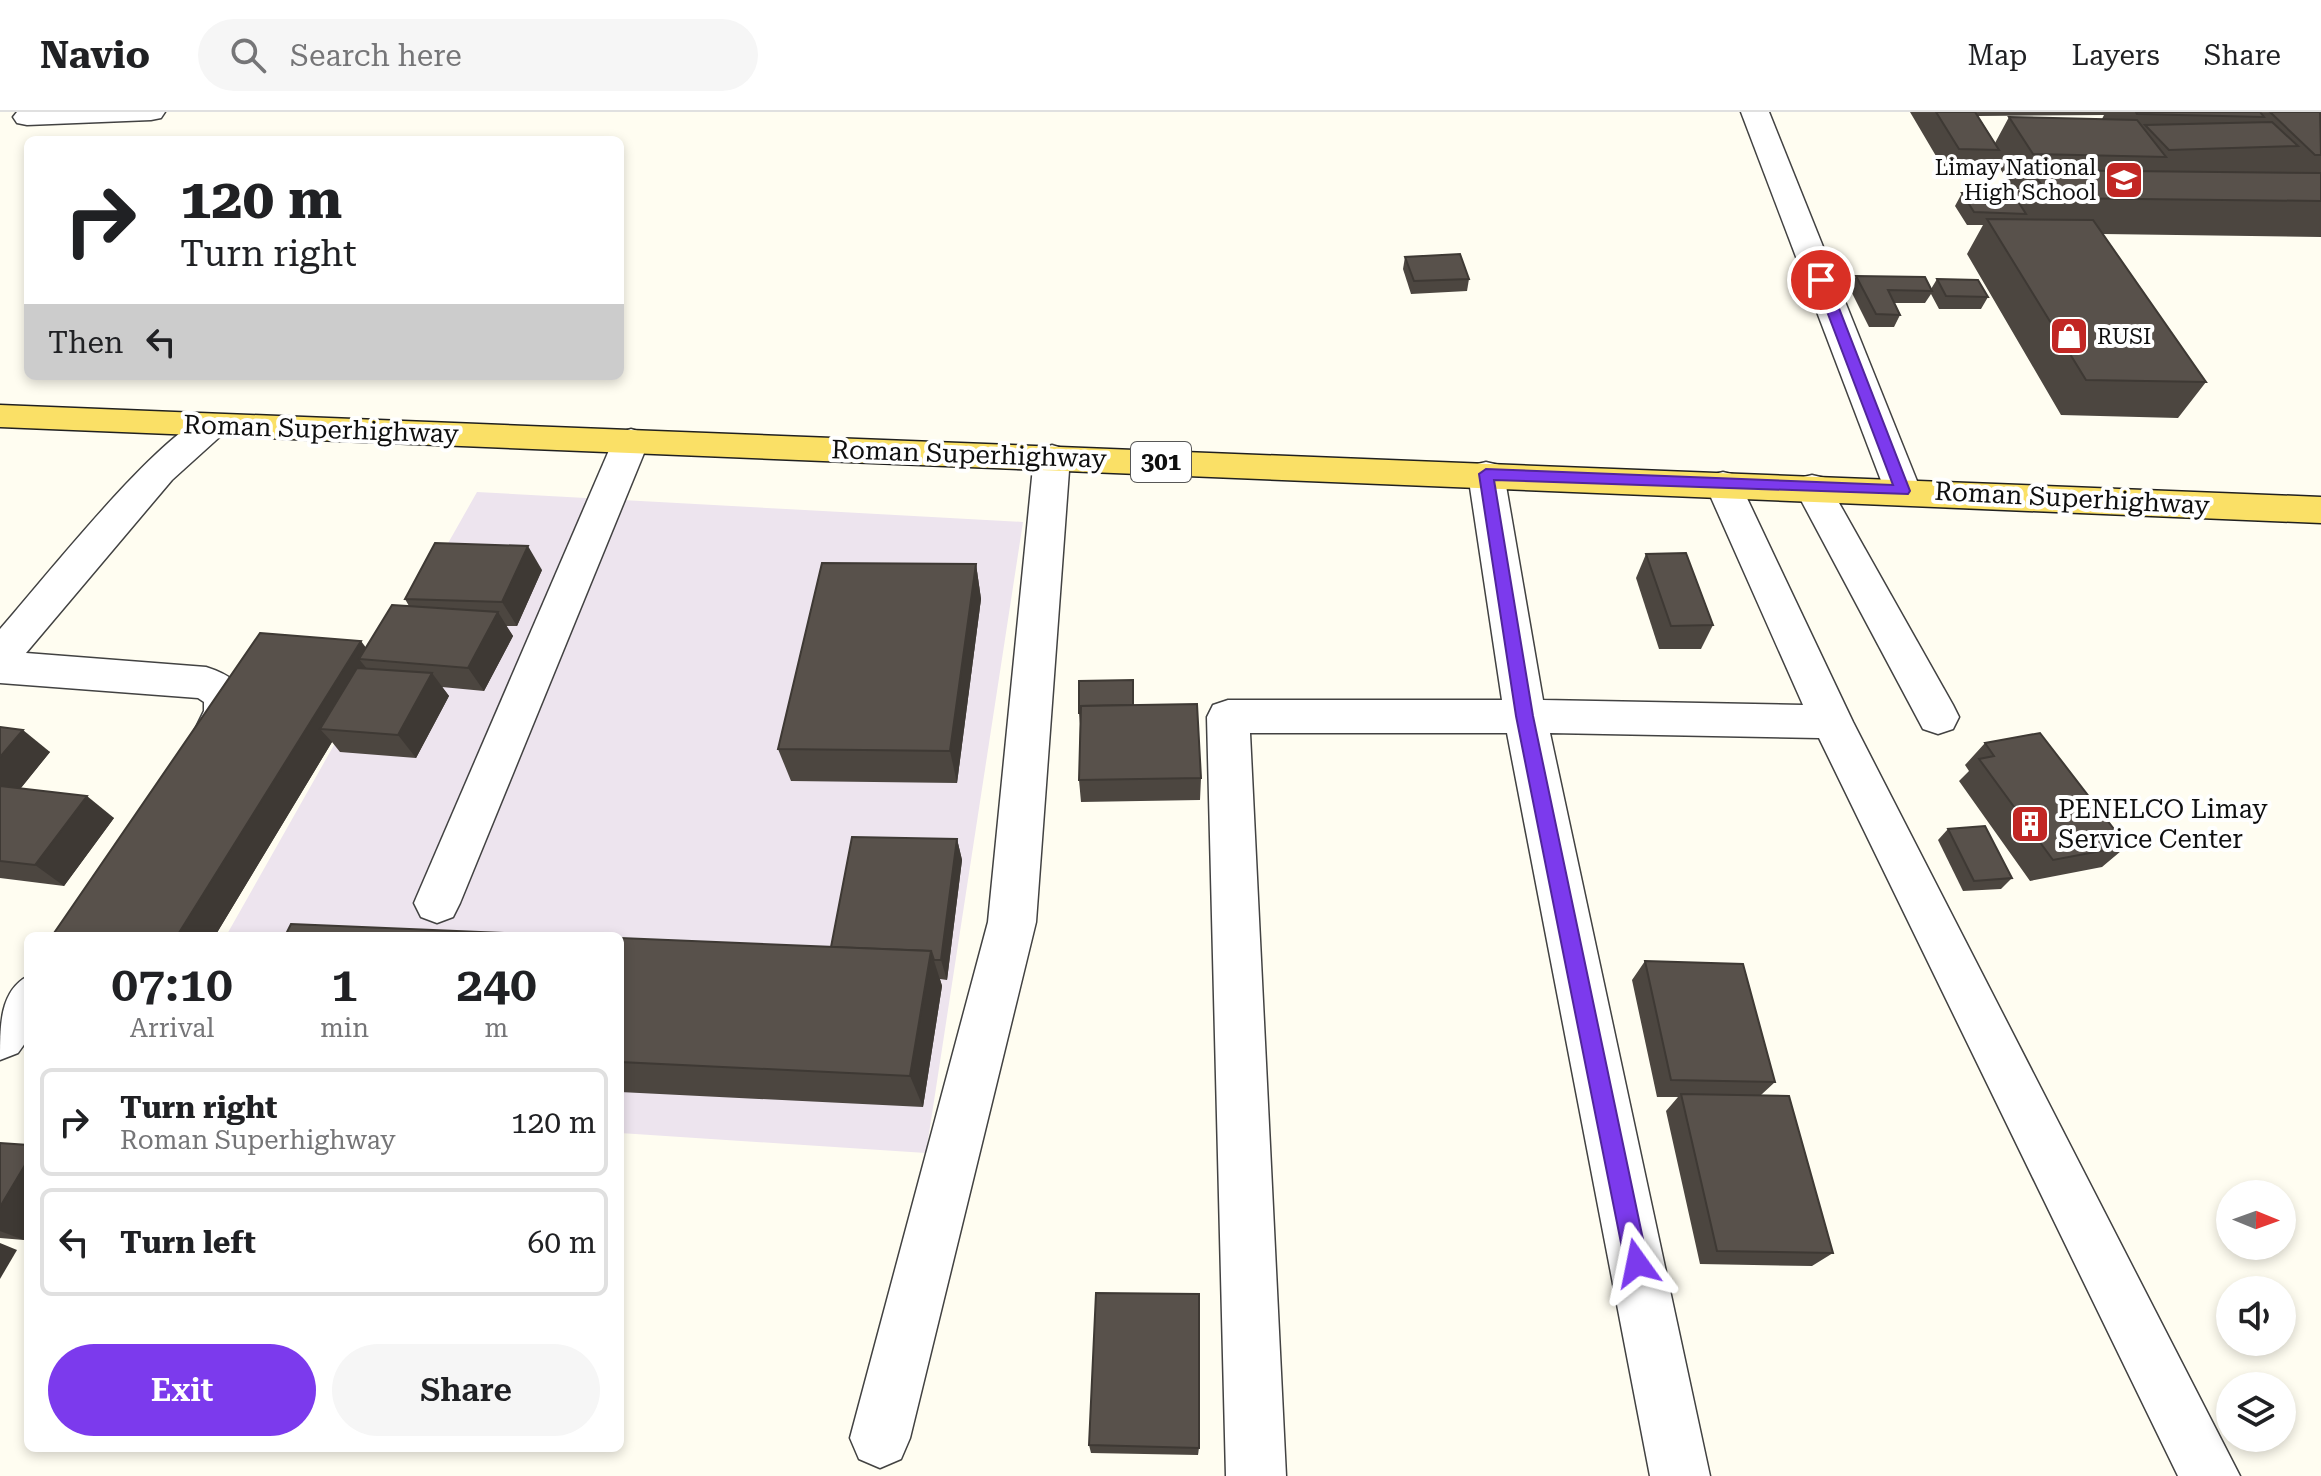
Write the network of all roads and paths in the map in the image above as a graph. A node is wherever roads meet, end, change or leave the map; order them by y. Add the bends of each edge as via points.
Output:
1 (151, 112) edge
2 (1755, 112) edge
3 (29, 114) edge
4 (0, 131) edge
5 (0, 416) edge
6 (212, 425) junction
7 (631, 441) junction
8 (1052, 457) junction
9 (1486, 474) junction
10 (1723, 484) junction
11 (1812, 487) junction
12 (1903, 491) junction
13 (2321, 510) edge
14 (0, 656) edge
15 (0, 667) edge
16 (1525, 716) junction
17 (1938, 717) dead end
18 (1832, 722) junction
19 (190, 771) edge
20 (437, 903) dead end
21 (24, 1004) edge
22 (0, 1037) edge
23 (880, 1438) dead end
24 (1256, 1476) edge
25 (1680, 1476) edge
26 (2210, 1476) edge

1 - 3 street
2 - 12 street
3 - 4 street
5 - 6 main road, Roman Superhighway / 301
6 - 7 main road, Roman Superhighway / 301
6 - 14 street via 159,471
7 - 8 main road, Roman Superhighway / 301
7 - 20 street
8 - 9 main road, Roman Superhighway / 301
8 - 23 street via 1012,922
9 - 10 main road, Roman Superhighway / 301
9 - 16 street
10 - 11 main road, Roman Superhighway / 301
10 - 18 street
11 - 12 main road, Roman Superhighway / 301
11 - 17 street
12 - 13 main road, Roman Superhighway / 301
15 - 19 street via 206,683 224,694 225,711 217,733
16 - 18 street
16 - 24 street via 1228,717
16 - 25 street
18 - 26 street
21 - 22 street

